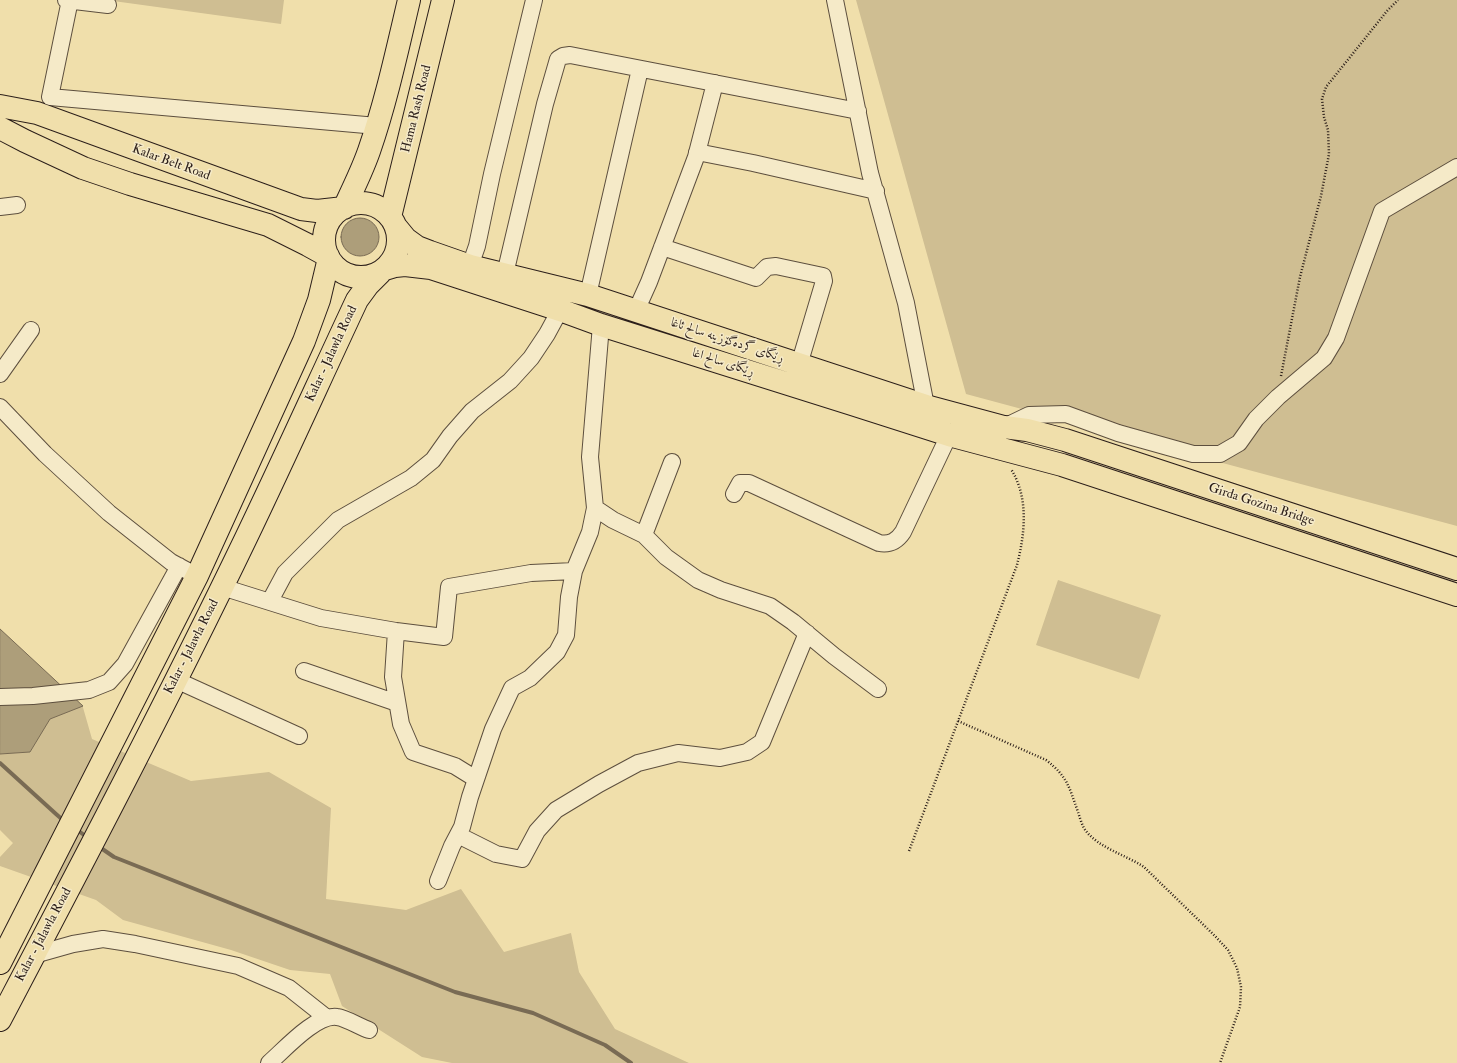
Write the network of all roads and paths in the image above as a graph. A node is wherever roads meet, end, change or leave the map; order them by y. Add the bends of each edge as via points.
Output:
1 (66, 0) edge
2 (70, 0) edge
3 (409, 0) edge
4 (443, 0) edge
5 (534, 0) edge
6 (835, 0) edge
7 (1398, 0) edge
8 (108, 5) dead end
9 (640, 69) junction
10 (714, 83) junction
11 (0, 106) edge
12 (858, 111) junction
13 (37, 113) junction
14 (377, 126) junction
15 (0, 128) edge
16 (25, 141) junction
17 (697, 152) junction
18 (1457, 168) edge
19 (876, 191) junction
20 (17, 205) dead end
21 (0, 207) edge
22 (344, 208) junction
23 (393, 223) junction
24 (662, 247) junction
25 (328, 257) junction
26 (470, 266) junction
27 (382, 271) junction
28 (505, 274) junction
29 (588, 296) junction
30 (560, 310) junction
31 (636, 311) junction
32 (601, 325) junction
33 (31, 330) dead end
34 (799, 365) junction
35 (0, 374) edge
36 (1278, 397) junction
37 (926, 406) junction
38 (0, 407) edge
39 (1004, 427) junction
40 (949, 435) junction
41 (1065, 440) joint
42 (998, 448) junction
43 (672, 462) dead end
44 (734, 494) dead end
45 (595, 508) junction
46 (218, 531) junction
47 (644, 534) junction
48 (246, 539) junction
49 (1457, 569) edge
50 (188, 571) junction
51 (574, 571) junction
52 (222, 587) junction
53 (1457, 595) edge
54 (270, 602) junction
55 (396, 631) junction
56 (807, 633) junction
57 (304, 671) dead end
58 (176, 680) junction
59 (878, 689) dead end
60 (0, 697) edge
61 (397, 703) junction
62 (958, 721) junction
63 (299, 736) dead end
64 (476, 778) junction
65 (458, 835) junction
66 (910, 851) dead end
67 (438, 881) dead end
68 (34, 955) junction
69 (0, 963) edge
70 (327, 1018) junction
71 (0, 1020) edge
72 (369, 1030) dead end
73 (269, 1063) edge
74 (1220, 1063) edge

1 - 2 street
2 - 8 street
2 - 14 street via 50,96
3 - 14 highway
4 - 23 highway, Hama Rash Road
5 - 26 street via 477,246
6 - 12 street
7 - 36 path via 1326,87 1322,99 1328,130 1329,154 1300,276
9 - 10 street
9 - 28 street via 570,56 558,59
9 - 29 street
10 - 12 street
10 - 17 street
11 - 13 highway, Kalar Belt Road
12 - 19 street
13 - 16 highway via 22,118 19,131
13 - 22 highway, Kalar Belt Road via 300,209
14 - 22 highway
15 - 16 highway
16 - 25 highway via 83,168 268,225
17 - 19 street
17 - 24 street
18 - 36 street via 1382,211 1336,338 1324,358
19 - 37 street via 906,303
20 - 21 street
22 - 23 highway via 354,204 374,206 383,210
22 - 25 highway via 333,217 326,229 324,243
23 - 26 highway, ڕێگای گردەگۆزینە سالح ئاغا via 406,239 417,247
23 - 27 highway via 398,237 397,250 391,263
24 - 31 street via 650,282
24 - 34 street via 756,278 767,268 776,266 823,276 824,281
25 - 27 highway via 342,272 351,276 370,276
25 - 46 highway, Kalar - Jalawla Road via 319,300 304,341
26 - 28 highway, ڕێگای گردەگۆزینە سالح ئاغا
27 - 30 highway, ڕێگای سالح اغا via 405,265 431,268
27 - 48 highway, Kalar - Jalawla Road via 357,300
28 - 29 highway, ڕێگای گردەگۆزینە سالح ئاغا
29 - 31 highway, ڕێگای گردەگۆزینە سالح ئاغا
30 - 32 highway, ڕێگای سالح اغا
30 - 54 street via 531,358 510,381 472,411 433,460 411,478 338,520 285,573
31 - 34 highway, ڕێگای گردەگۆزینە سالح ئاغا
32 - 40 highway, ڕێگای سالح اغا
32 - 45 street via 590,457
33 - 35 street
34 - 37 highway, ڕێگای گردەگۆزینە سالح ئاغا
36 - 39 street via 1256,419 1239,443 1220,454 1193,454 1118,433 1066,414 1029,415
37 - 39 highway, ڕێگای گردەگۆزینە سالح ئاغا
38 - 50 street via 45,454 109,513 171,562
39 - 41 highway, ڕێگای گردەگۆزینە سالح ئاغا
39 - 42 highway
40 - 42 highway, ڕێگای سالح اغا
40 - 44 street via 903,532 890,543 879,543 749,482 740,483
41 - 49 highway, Girda Gozina Bridge
42 - 53 highway, ڕێگای سالح اغا via 1062,465
42 - 62 path via 1018,480 1024,522 1022,544 1017,565
43 - 47 street
45 - 47 street via 613,520
45 - 51 street via 590,532
46 - 48 highway
46 - 50 highway, Kalar - Jalawla Road
47 - 56 street via 666,557 698,580 770,606
48 - 52 highway, Kalar - Jalawla Road
50 - 60 street via 125,664 109,682 89,690
50 - 69 highway, Kalar - Jalawla Road via 124,721
51 - 55 street via 531,573 449,587 444,637
51 - 64 street via 566,635 558,652 530,678 512,688 492,730
52 - 54 street
52 - 58 highway, Kalar - Jalawla Road
54 - 55 street via 321,618
55 - 61 street via 393,677
56 - 59 street
56 - 65 street via 762,742 747,752 720,758 678,753 638,763 556,810 537,831 522,859 496,854
57 - 61 street
58 - 63 street
58 - 68 highway, Kalar - Jalawla Road
61 - 64 street via 401,724 413,752 455,766
62 - 66 path
62 - 74 path via 1046,760 1058,770 1067,782 1085,830 1091,838 1144,867 1228,950 1240,981 1240,1007
64 - 65 street
65 - 67 street
68 - 70 street via 103,939 238,966 289,988
68 - 71 highway, Kalar - Jalawla Road
70 - 72 street via 338,1017
70 - 73 street via 315,1023

